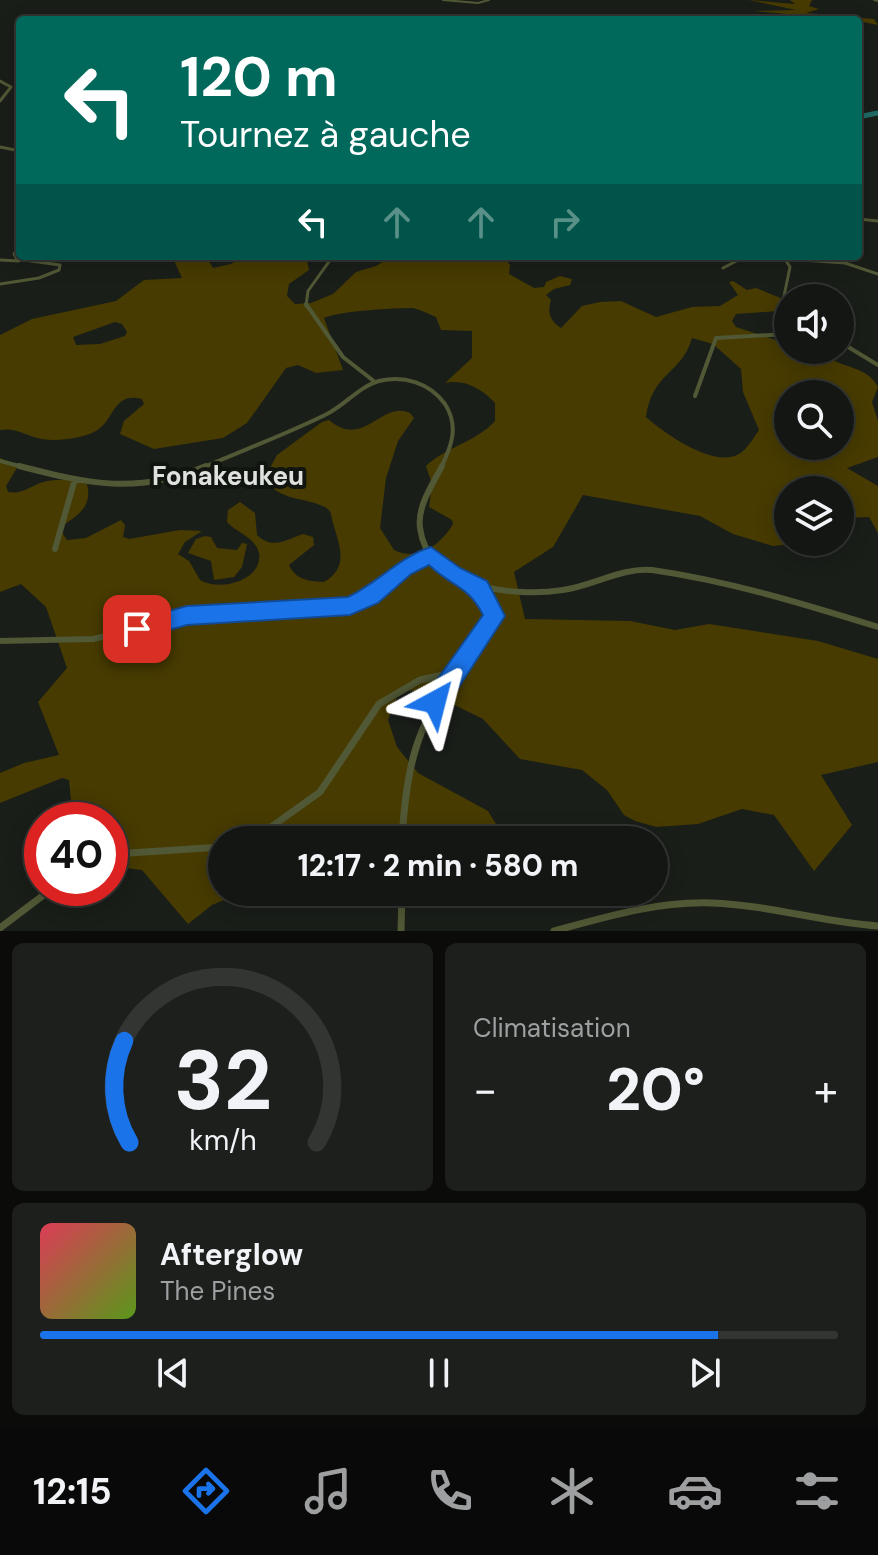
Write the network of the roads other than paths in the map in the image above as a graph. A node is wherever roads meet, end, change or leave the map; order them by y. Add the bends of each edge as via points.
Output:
1 (443, 0) edge
2 (489, 0) edge
3 (0, 81) edge
4 (0, 101) edge
5 (0, 260) edge
6 (332, 260) edge
7 (738, 260) edge
8 (786, 260) edge
9 (809, 260) edge
10 (24, 261) joint
11 (723, 268) dead end
12 (878, 274) edge
13 (0, 284) edge
14 (786, 284) edge
15 (774, 335) edge
16 (854, 350) edge
17 (878, 365) edge
18 (376, 383) junction
19 (695, 396) dead end
20 (0, 461) edge
21 (75, 479) junction
22 (55, 549) dead end
23 (431, 555) junction
24 (480, 587) junction
25 (878, 627) edge
26 (0, 641) edge
27 (459, 672) junction
28 (273, 826) edge
29 (404, 826) edge
30 (208, 848) edge
31 (128, 853) edge
32 (29, 906) edge
33 (402, 906) edge
34 (878, 926) edge
35 (0, 928) edge
36 (401, 931) edge
37 (554, 931) edge

1 - 2 street
3 - 4 street via 11,87
5 - 10 street
6 - 18 street via 306,291 306,306 343,357
7 - 11 street
8 - 14 street
9 - 12 street via 845,263
10 - 13 street via 60,267 47,276
15 - 19 street via 716,338
16 - 17 street
18 - 21 street via 355,391 329,413 170,479 122,486
18 - 23 street via 398,379 424,384 453,414 454,443 420,520
20 - 21 street
21 - 22 street
23 - 24 street via 452,574
23 - 26 street via 350,606 187,616 79,641
24 - 25 street via 556,591 650,570 777,596
24 - 27 street via 494,616
27 - 28 street via 420,680 379,704 320,792
27 - 29 street via 419,733
30 - 31 street
32 - 35 street
33 - 36 street
34 - 37 street via 697,903

